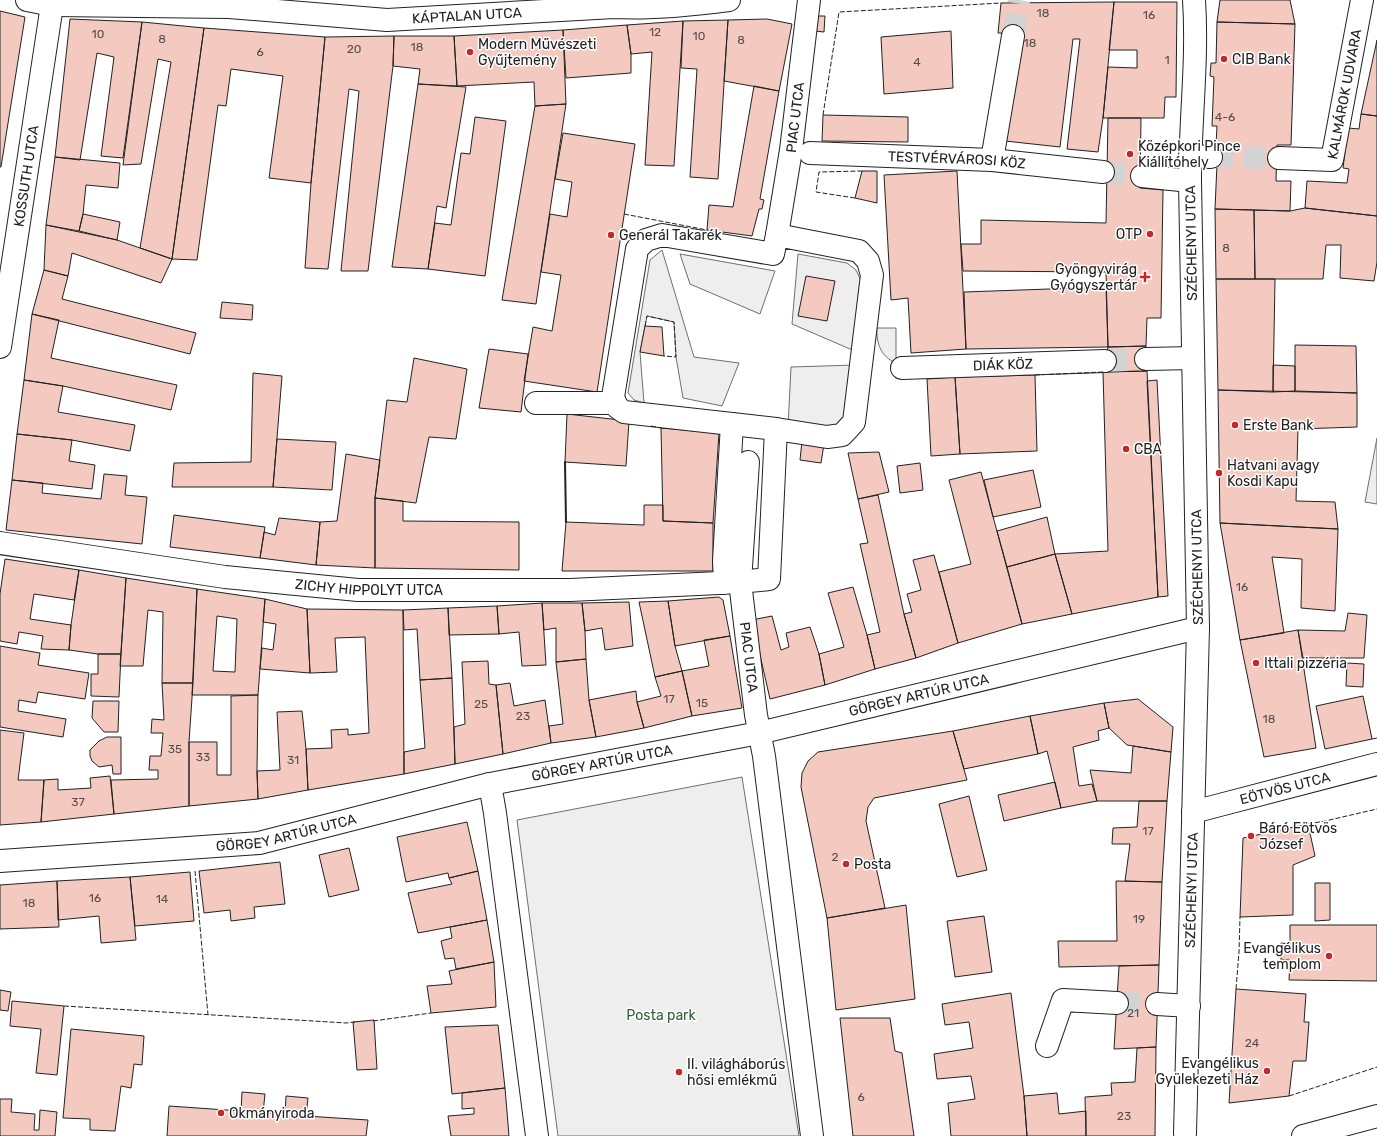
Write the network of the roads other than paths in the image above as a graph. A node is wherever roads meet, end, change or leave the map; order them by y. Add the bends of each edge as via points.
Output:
1 (27, 0) edge
2 (729, 0) edge
3 (809, 0) edge
4 (1194, 0) edge
5 (1362, 0) edge
6 (707, 1) edge
7 (230, 4) edge
8 (52, 5) junction
9 (1013, 36) tunnel mouth
10 (810, 153) dead end
11 (1280, 158) tunnel mouth
12 (992, 160) junction
13 (1104, 172) tunnel mouth
14 (1142, 176) tunnel mouth
15 (1190, 182) junction
16 (777, 235) junction
17 (0, 347) edge
18 (1192, 358) junction
19 (1146, 359) tunnel mouth
20 (1105, 361) tunnel mouth
21 (902, 368) dead end
22 (536, 403) dead end
23 (615, 403) junction
24 (732, 424) junction
25 (776, 429) junction
26 (748, 462) dead end
27 (0, 543) edge
28 (732, 582) junction
29 (1198, 628) junction
30 (758, 733) junction
31 (1377, 764) edge
32 (490, 784) junction
33 (1193, 812) junction
34 (0, 861) edge
35 (1117, 1003) tunnel mouth
36 (1157, 1004) tunnel mouth
37 (1189, 1006) junction
38 (1047, 1046) dead end
39 (1377, 1116) edge
40 (1185, 1133) dead end
41 (538, 1136) edge
42 (812, 1136) edge
43 (1303, 1136) edge

1 - 8 street
2 - 6 street, KÁPTALAN UTCA
3 - 16 street, PIAC UTCA via 791,150
4 - 15 street, SZÉCHENYI UTCA via 1200,156
5 - 11 street, KALMÁROK UDVARA via 1332,160
6 - 7 street, KÁPTALAN UTCA via 648,7 387,20
7 - 8 street, KÁPTALAN UTCA
8 - 17 street, KOSSUTH UTCA
9 - 12 street
10 - 12 street, TESTVÉRVÁROSI KÖZ
12 - 13 street, TESTVÉRVÁROSI KÖZ
14 - 15 street
15 - 18 street, SZÉCHENYI UTCA
16 - 23 street, PIAC UTCA via 773,254 662,235 646,240 637,249 613,397
16 - 25 street via 859,251 881,275 854,422 842,435 827,437
18 - 19 street
18 - 29 street, SZÉCHENYI UTCA
20 - 21 street, DIÁK KÖZ
22 - 23 street
23 - 24 street via 624,412
24 - 25 street
24 - 28 street via 724,561
25 - 28 street, ZICHY HIPPOLYT UTCA via 769,579
26 - 28 street
27 - 28 street, ZICHY HIPPOLYT UTCA via 225,577 358,590 570,590
28 - 30 street, PIAC UTCA
29 - 30 street, GÖRGEY ARTÚR UTCA
29 - 33 street, SZÉCHENYI UTCA
30 - 32 street, GÖRGEY ARTÚR UTCA
30 - 42 street via 764,756
31 - 33 street, EÖTVÖS UTCA
32 - 34 street, GÖRGEY ARTÚR UTCA via 259,843
32 - 41 street
33 - 37 street, SZÉCHENYI UTCA
35 - 38 street via 1063,1000
36 - 37 street
37 - 40 street, SZÉCHENYI UTCA
39 - 43 street

